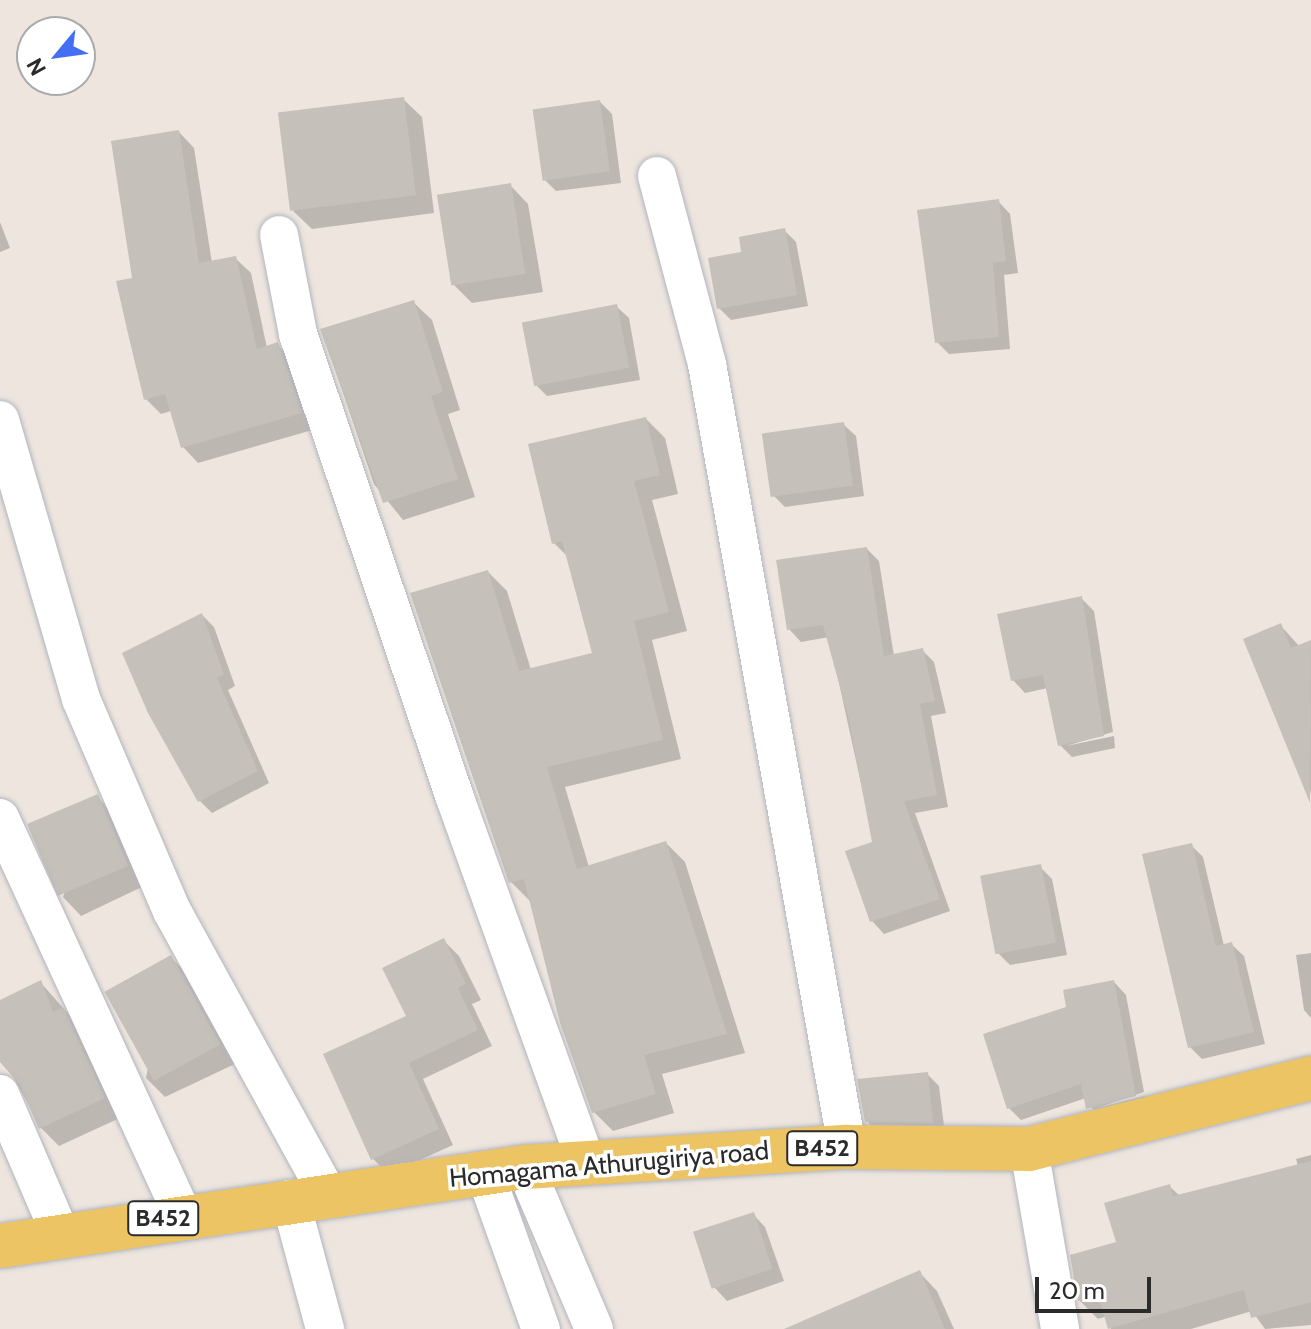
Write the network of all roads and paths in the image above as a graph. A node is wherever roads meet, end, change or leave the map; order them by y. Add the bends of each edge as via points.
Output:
1 (657, 176) dead end
2 (279, 235) dead end
3 (0, 420) edge
4 (0, 818) edge
5 (1311, 1078) edge
6 (0, 1094) edge
7 (847, 1147) junction
8 (1029, 1149) junction
9 (586, 1161) junction
10 (505, 1170) junction
11 (309, 1196) junction
12 (183, 1215) junction
13 (60, 1233) junction
14 (0, 1246) edge
15 (325, 1329) edge
16 (541, 1329) edge
17 (594, 1329) edge
18 (1060, 1329) edge

1 - 7 street via 707,364
2 - 9 street via 298,334 455,798
3 - 11 street via 87,713 172,911
4 - 12 street
5 - 8 main road, Homagama Athurugiriya road / B452
6 - 13 street
7 - 8 main road, Homagama Athurugiriya road / B452
7 - 9 main road, Homagama Athurugiriya road / B452
8 - 18 street
9 - 10 main road, Homagama Athurugiriya road / B452
10 - 11 main road, Homagama Athurugiriya road / B452
10 - 16 street
10 - 17 street
11 - 12 main road, Homagama Athurugiriya road / B452
11 - 15 street
12 - 13 main road, Homagama Athurugiriya road / B452
13 - 14 main road, Homagama Athurugiriya road / B452

